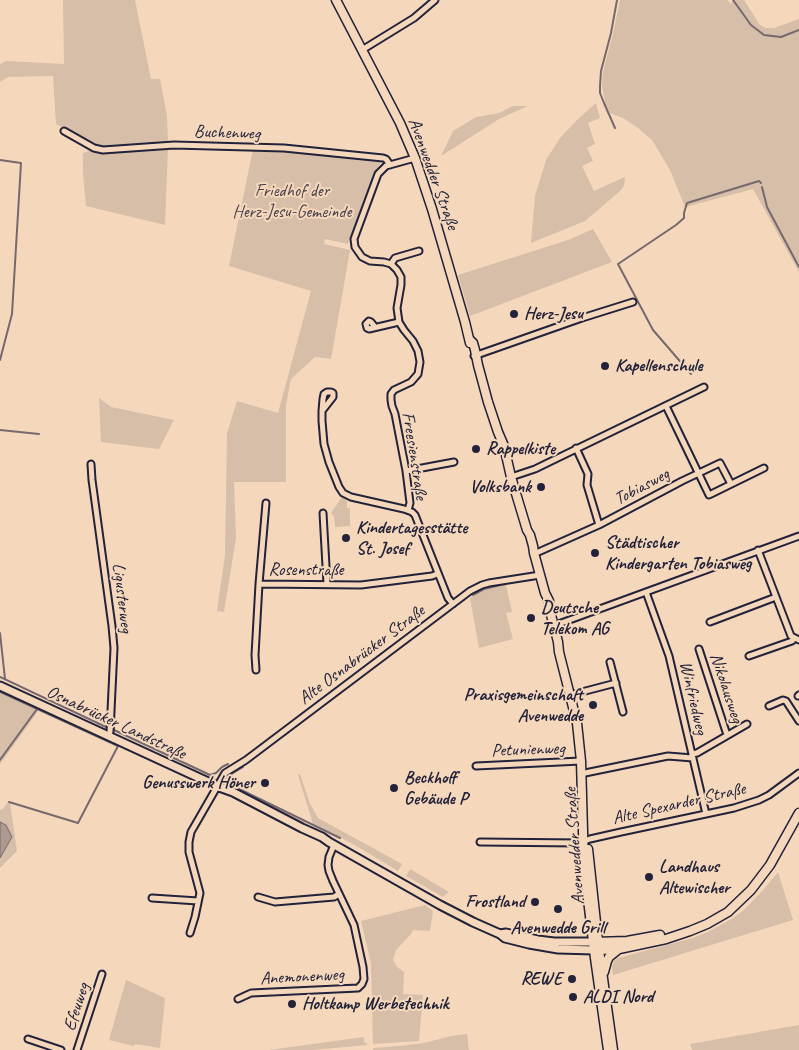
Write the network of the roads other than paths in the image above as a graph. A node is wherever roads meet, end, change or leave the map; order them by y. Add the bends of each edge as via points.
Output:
1 (336, 0) edge
2 (435, 0) edge
3 (362, 50) junction
4 (64, 131) dead end
5 (415, 158) junction
6 (390, 165) junction
7 (418, 251) dead end
8 (391, 264) junction
9 (633, 302) dead end
10 (399, 322) junction
11 (375, 327) dead end
12 (475, 356) junction
13 (704, 387) dead end
14 (666, 406) junction
15 (322, 411) dead end
16 (576, 448) junction
17 (454, 462) dead end
18 (91, 464) dead end
19 (764, 468) dead end
20 (406, 471) junction
21 (698, 473) junction
22 (511, 478) junction
23 (731, 484) junction
24 (266, 503) dead end
25 (408, 510) junction
26 (323, 513) dead end
27 (598, 525) junction
28 (799, 536) edge
29 (758, 550) junction
30 (534, 553) junction
31 (438, 574) junction
32 (540, 575) junction
33 (259, 584) junction
34 (327, 584) junction
35 (646, 592) junction
36 (776, 597) junction
37 (453, 604) junction
38 (710, 622) dead end
39 (554, 626) junction
40 (796, 639) edge
41 (558, 642) junction
42 (699, 649) dead end
43 (749, 656) dead end
44 (610, 662) dead end
45 (256, 670) dead end
46 (616, 683) junction
47 (0, 686) edge
48 (574, 694) junction
49 (770, 706) dead end
50 (623, 712) dead end
51 (799, 721) edge
52 (748, 724) dead end
53 (728, 735) junction
54 (108, 736) junction
55 (692, 756) junction
56 (581, 762) junction
57 (476, 766) dead end
58 (586, 773) junction
59 (799, 773) edge
60 (218, 787) junction
61 (799, 813) edge
62 (706, 814) junction
63 (585, 841) junction
64 (480, 842) dead end
65 (332, 844) junction
66 (339, 894) junction
67 (258, 897) dead end
68 (152, 898) dead end
69 (742, 898) junction
70 (198, 901) junction
71 (190, 933) dead end
72 (596, 946) junction
73 (619, 949) junction
74 (102, 974) dead end
75 (604, 983) junction
76 (238, 999) dead end
77 (28, 1039) dead end
78 (61, 1050) edge
79 (77, 1050) edge
80 (608, 1050) edge
81 (613, 1050) edge

1 - 3 main road, Avenwedder Straße
2 - 3 street via 414,18
3 - 5 main road, Avenwedder Straße
4 - 6 street, Buchenweg via 103,150 174,145 276,148 383,158
5 - 6 street
5 - 12 main road, Avenwedder Straße
6 - 8 street via 378,174 354,239 362,257
7 - 8 street via 395,258
8 - 10 street via 401,277 397,308
9 - 12 street
10 - 11 street
10 - 20 street, Freesienstraße via 413,341 420,362 418,374 411,382 391,394
12 - 22 main road, Avenwedder Straße
13 - 14 street
14 - 16 street
14 - 21 street
15 - 25 street via 324,444 343,493
16 - 22 street
16 - 27 street, Tobiasweg via 588,474 586,485
17 - 20 street
18 - 54 street, Ligusterweg via 114,648
19 - 23 street
20 - 25 street, Freesienstraße
21 - 23 street, Tobiasweg via 720,463
21 - 23 street via 708,495
21 - 27 street, Tobiasweg
22 - 30 main road, Avenwedder Straße
24 - 33 street
25 - 31 street, Freesienstraße via 414,516
26 - 34 street
27 - 30 street, Tobiasweg
28 - 29 street
29 - 35 street
29 - 36 street
30 - 32 main road, Avenwedder Straße
31 - 34 street, Rosenstraße via 361,584
31 - 37 street, Freesienstraße
32 - 37 street, Alte Osnabrücker Straße via 482,585
32 - 39 main road, Avenwedder Straße
33 - 34 street, Rosenstraße
33 - 45 street, Rosenstraße
35 - 39 street
35 - 55 street, Winfriedweg via 669,656
36 - 38 street
36 - 40 street via 791,636
37 - 60 street, Alte Osnabrücker Straße via 226,773
39 - 41 main road, Avenwedder Straße
40 - 43 street
41 - 48 main road, Avenwedder Straße
41 - 56 main road, Avenwedder Straße
42 - 53 street, Nikolausweg
44 - 46 street
46 - 48 street
46 - 50 street
47 - 54 street, Osnabrücker Landstraße
48 - 58 main road, Avenwedder Straße
49 - 51 street via 786,701
52 - 53 street, Nikolausweg
53 - 55 street, Nikolausweg
54 - 60 street, Osnabrücker Landstraße
55 - 58 street via 668,756
55 - 62 street, Winfriedweg
56 - 57 street, Petunienweg
56 - 63 main road, Avenwedder Straße
58 - 63 main road, Avenwedder Straße
59 - 62 street, Alte Spexarder Straße via 759,800
60 - 65 street, Osnabrücker Landstraße via 302,828 316,839
60 - 70 street, Alte Osnabrücker Straße via 191,832 189,842 200,893
61 - 69 main road via 770,865
62 - 63 street, Alte Spexarder Straße
63 - 64 street, Alte Spexarder Straße
63 - 72 main road, Avenwedder Straße
65 - 66 street, Anemonenweg via 328,865
65 - 72 street, Osnabrücker Landstraße via 440,905 500,934
66 - 67 street via 275,902
66 - 76 street, Anemonenweg via 356,933 363,967 362,984 358,988 251,993
68 - 70 street
69 - 72 main road via 704,920 676,931
69 - 73 main road via 728,912 707,924 666,939
70 - 71 street, Alte Osnabrücker Straße
72 - 73 main road
72 - 75 main road, Avenwedder Straße
72 - 80 main road, Avenwedder Straße
73 - 75 main road via 607,961
74 - 79 street, Efeuweg
75 - 81 main road, Avenwedder Straße
77 - 78 street

